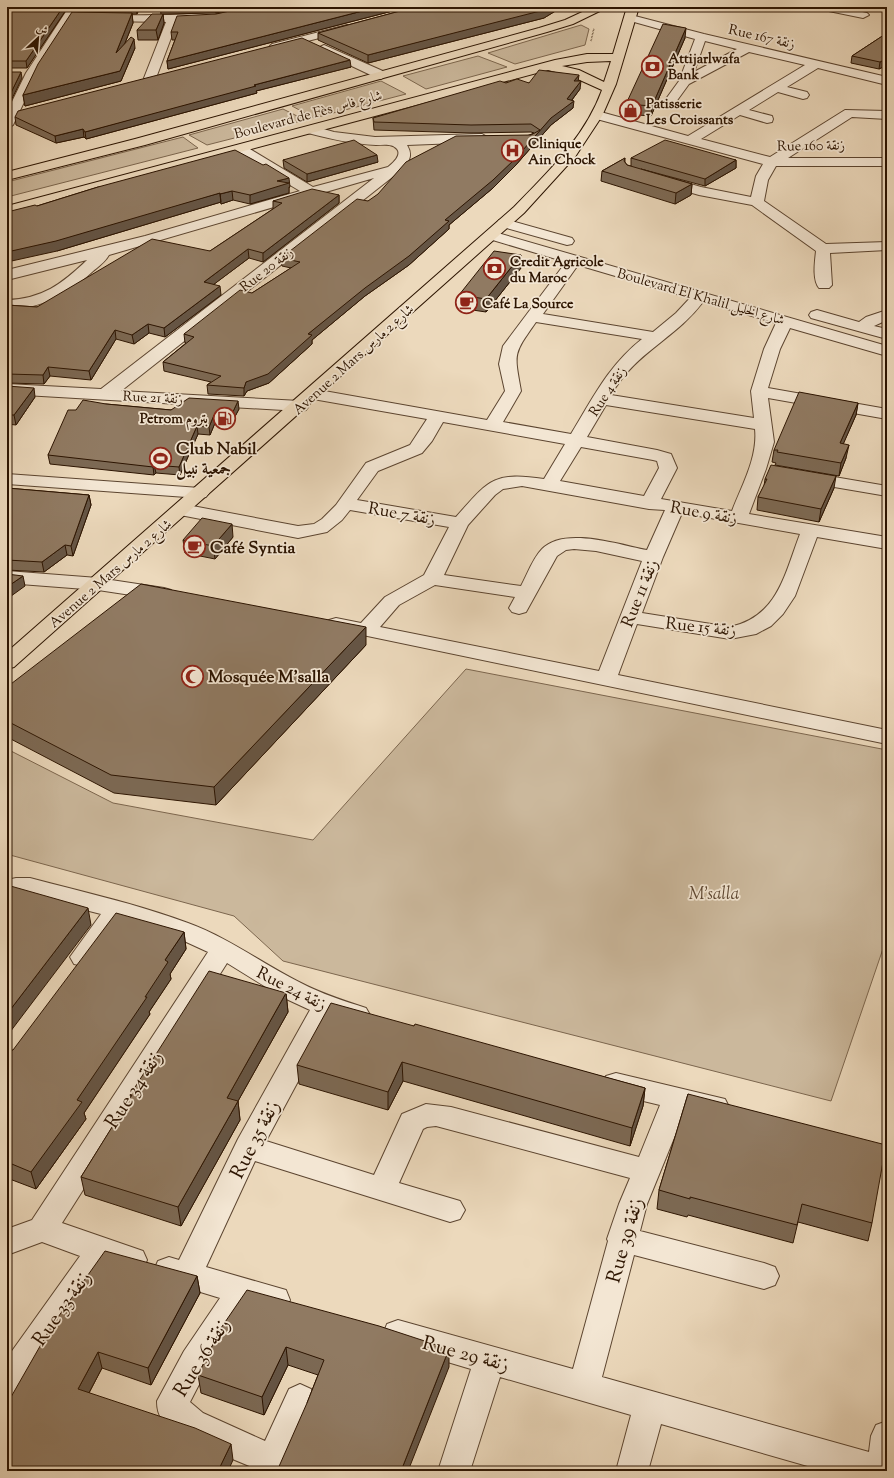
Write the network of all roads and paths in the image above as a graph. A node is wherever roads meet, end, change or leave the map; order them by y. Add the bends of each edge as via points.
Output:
1 (264, 7) edge
2 (602, 7) edge
3 (823, 7) edge
4 (72, 12) edge
5 (632, 12) edge
6 (862, 16) dead end
7 (173, 19) junction
8 (359, 25) edge
9 (701, 37) junction
10 (303, 39) junction
11 (266, 48) edge
12 (747, 48) junction
13 (618, 57) junction
14 (816, 64) junction
15 (546, 66) junction
16 (20, 73) edge
17 (32, 73) junction
18 (165, 74) edge
19 (381, 75) junction
20 (150, 78) junction
21 (685, 81) junction
22 (887, 81) edge
23 (135, 82) edge
24 (608, 88) junction
25 (777, 88) junction
26 (803, 95) dead end
27 (669, 103) dead end
28 (28, 110) edge
29 (738, 111) junction
30 (887, 115) edge
31 (597, 116) junction
32 (10, 119) edge
33 (767, 119) dead end
34 (313, 130) junction
35 (492, 138) edge
36 (390, 140) junction
37 (690, 140) junction
38 (240, 149) junction
39 (772, 162) junction
40 (887, 162) edge
41 (395, 168) junction
42 (647, 175) edge
43 (7, 176) edge
44 (310, 191) junction
45 (757, 202) junction
46 (7, 210) edge
47 (504, 223) junction
48 (491, 235) junction
49 (887, 246) edge
50 (823, 249) junction
51 (105, 252) junction
52 (576, 252) junction
53 (7, 275) edge
54 (824, 285) dead end
55 (699, 296) junction
56 (7, 305) edge
57 (804, 311) dead end
58 (887, 315) edge
59 (532, 317) junction
60 (785, 321) junction
61 (862, 327) junction
62 (887, 334) edge
63 (658, 337) junction
64 (887, 351) edge
65 (7, 389) edge
66 (759, 392) junction
67 (106, 394) junction
68 (313, 394) junction
69 (601, 399) junction
70 (300, 406) junction
71 (887, 414) edge
72 (437, 417) junction
73 (763, 425) junction
74 (492, 426) junction
75 (576, 440) junction
76 (772, 471) junction
77 (7, 479) edge
78 (549, 485) junction
79 (887, 491) edge
80 (200, 493) junction
81 (649, 503) junction
82 (344, 504) junction
83 (675, 508) junction
84 (182, 510) junction
85 (738, 518) junction
86 (460, 523) junction
87 (810, 530) junction
88 (887, 544) edge
89 (653, 557) junction
90 (7, 577) edge
91 (432, 579) junction
92 (98, 584) junction
93 (185, 598) edge
94 (629, 617) junction
95 (319, 621) edge
96 (366, 630) junction
97 (7, 663) edge
98 (606, 680) junction
99 (887, 737) edge
100 (7, 889) edge
101 (118, 910) junction
102 (223, 949) junction
103 (69, 976) edge
104 (325, 1006) junction
105 (378, 1020) edge
106 (591, 1077) edge
107 (677, 1098) junction
108 (737, 1112) edge
109 (248, 1147) junction
110 (646, 1170) junction
111 (382, 1190) junction
112 (450, 1210) dead end
113 (42, 1229) junction
114 (622, 1239) junction
115 (7, 1242) edge
116 (102, 1251) junction
117 (187, 1275) junction
118 (764, 1276) dead end
119 (242, 1291) junction
120 (302, 1308) edge
121 (370, 1326) edge
122 (490, 1359) junction
123 (7, 1384) edge
124 (584, 1385) junction
125 (300, 1399) dead end
126 (650, 1406) junction
127 (887, 1436) edge
128 (271, 1466) edge
129 (454, 1471) edge
130 (632, 1471) edge
131 (881, 1471) edge

1 - 7 street via 216,17
2 - 19 main road, Boulevard de Fès شارع فاس via 569,22
3 - 6 street
4 - 7 street via 87,17
4 - 17 street
5 - 9 street, Rue 167 زنقة
5 - 13 main road, Avenue 2 Mars شارع 2 مارس
7 - 20 street
8 - 10 street
9 - 12 street, Rue 167 زنقة
9 - 21 street
10 - 11 street
10 - 19 street
12 - 14 street, Rue 167 زنقة
12 - 21 street
13 - 15 main road, Boulevard de Fès شارع فاس via 587,58
13 - 24 main road, Avenue 2 Mars شارع 2 مارس
14 - 22 street, Rue 167 زنقة
14 - 25 street
15 - 24 main road via 575,73
15 - 34 main road, Boulevard de Fès شارع فاس
16 - 17 street
17 - 32 street
18 - 20 street
19 - 43 main road, Boulevard de Fès شارع فاس
20 - 23 street
21 - 27 street
24 - 31 main road, Avenue 2 Mars شارع 2 مارس
25 - 26 street
25 - 29 street
28 - 32 street
29 - 33 street
29 - 37 street
30 - 39 street via 849,113
31 - 37 street, Rue 160 زنقة
31 - 47 main road, Avenue 2 Mars شارع 2 مارس via 562,163
34 - 36 street via 346,138
34 - 38 main road, Boulevard de Fès شارع فاس
35 - 36 street
36 - 41 street, Rue 20 زنقة via 401,145 405,152 404,158
37 - 39 street, Rue 160 زنقة
38 - 44 street
38 - 46 main road, Boulevard de Fès شارع فاس
39 - 40 street, Rue 160 زنقة
39 - 45 street via 762,177
41 - 44 street
41 - 67 street, Rue 20 زنقة
42 - 45 street via 699,191
44 - 51 street
45 - 50 street
47 - 48 main road, Avenue 2 Mars شارع 2 مارس
47 - 52 street, Boulevard El Khalil شارع الخليل
48 - 52 street, Boulevard El Khalil شارع الخليل
48 - 68 main road, Avenue 2 Mars شارع 2 مارس
49 - 50 street
50 - 54 street
51 - 53 street
51 - 56 street via 48,298 26,305
52 - 55 street, Boulevard El Khalil شارع الخليل
52 - 59 street
55 - 60 street, Boulevard El Khalil شارع الخليل
55 - 63 street, Rue 4 زنقة via 688,311
57 - 61 street, Boulevard El Khalil شارع الخليل
58 - 61 street
59 - 63 street
59 - 74 street via 510,346 507,371 513,391
60 - 64 street, Boulevard El Khalil شارع الخليل
60 - 66 street via 772,349
61 - 62 street, Boulevard El Khalil شارع الخليل
63 - 69 street, Rue 4 زنقة via 636,351 618,371
65 - 67 street, Rue 21 زنقة
66 - 71 street
66 - 73 street
67 - 70 street, Rue 21 زنقة
68 - 70 main road, Avenue 2 Mars شارع 2 مارس
68 - 72 street
69 - 73 street
69 - 75 street, Rue 4 زنقة
70 - 80 main road, Avenue 2 Mars شارع 2 مارس
72 - 74 street
72 - 82 street via 416,449 370,468
73 - 76 street
74 - 75 street
75 - 78 street, Rue 4 زنقة
75 - 81 street via 665,458 668,468
76 - 79 street
76 - 85 street
77 - 80 street
78 - 81 street, Rue 9 زنقة
78 - 86 street, Rue 9 زنقة via 522,481 497,485 481,498
80 - 84 main road, Avenue 2 Mars شارع 2 مارس
81 - 83 street, Rue 9 زنقة
82 - 84 street via 329,524 308,532
82 - 86 street, Rue 7 زنقة
83 - 85 street, Rue 9 زنقة
83 - 89 street, Rue 11 زنقة
84 - 92 main road, Avenue 2 Mars شارع 2 مارس
85 - 87 street, Rue 9 زنقة
86 - 91 street, Rue 9 زنقة
87 - 88 street, Rue 9 زنقة
87 - 94 street, Rue 15 زنقة via 790,591 774,612 751,628 730,633
89 - 91 street via 585,545 563,544 549,553 523,601
89 - 94 street, Rue 11 زنقة
90 - 92 street
91 - 96 street via 392,601
92 - 93 street
92 - 97 main road, Avenue 2 Mars شارع 2 مارس
94 - 98 street, Rue 11 زنقة
95 - 96 street
96 - 98 street
98 - 99 street
100 - 101 street, Rue 24 زنقة via 30,887
101 - 102 street, Rue 24 زنقة via 180,929
101 - 103 street
102 - 104 street, Rue 24 زنقة via 290,990
102 - 113 street, Rue 34 زنقة
104 - 105 street, Rue 24 زنقة
104 - 109 street, Rue 35 زنقة
106 - 107 street
107 - 108 street
107 - 110 street, Rue 39 زنقة
109 - 111 street
109 - 117 street, Rue 35 زنقة
110 - 111 street via 451,1118 426,1115 412,1122
110 - 114 street, Rue 39 زنقة
111 - 112 street
113 - 115 street
113 - 116 street
114 - 118 street
114 - 124 street, Rue 39 زنقة
116 - 117 street
116 - 123 street, Rue 33 زنقة
117 - 119 street
119 - 120 street
119 - 128 street, Rue 36 زنقة via 192,1367 173,1401 173,1408 192,1424
121 - 122 street, Rue 29 زنقة
122 - 124 street, Rue 29 زنقة
122 - 129 street
124 - 126 street, Rue 29 زنقة
125 - 128 street
126 - 130 street
126 - 131 street, Rue 29 زنقة
127 - 131 street

